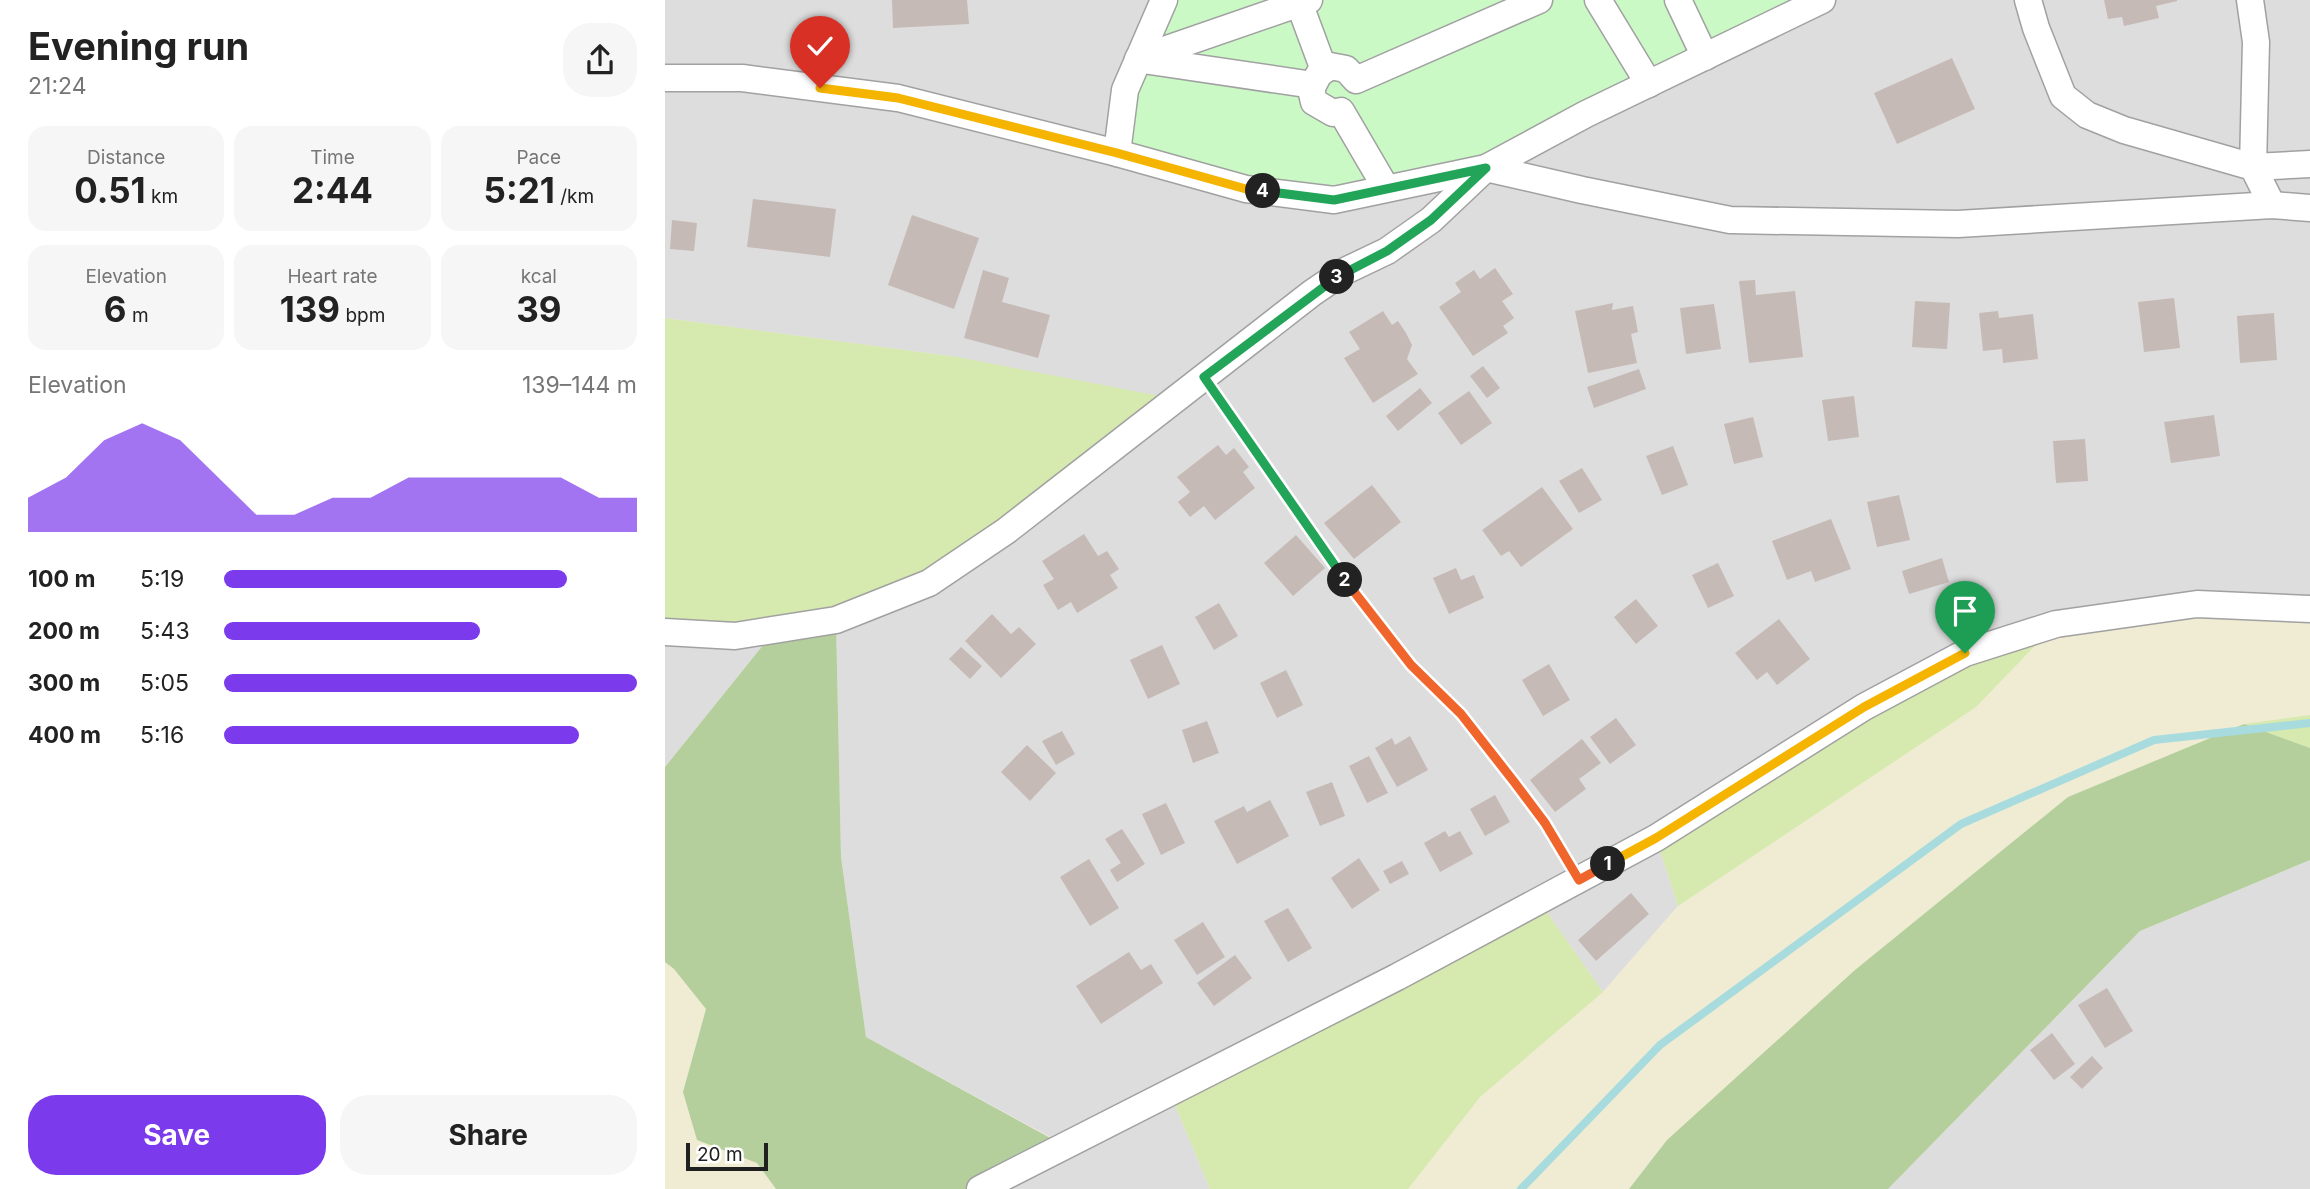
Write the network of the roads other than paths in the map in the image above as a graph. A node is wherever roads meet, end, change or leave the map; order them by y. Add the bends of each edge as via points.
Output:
1 (1164, 0) edge
2 (1539, 0) edge
3 (1598, 0) edge
4 (1678, 0) edge
5 (1822, 0) edge
6 (2028, 0) edge
7 (2250, 0) edge
8 (1302, 1) edge
9 (1779, 10) edge
10 (1705, 57) junction
11 (1138, 59) junction
12 (665, 78) edge
13 (1319, 78) junction
14 (1649, 85) junction
15 (1117, 153) junction
16 (2310, 164) edge
17 (2253, 167) junction
18 (1486, 168) junction
19 (1386, 188) junction
20 (2272, 205) junction
21 (2310, 208) edge
22 (2310, 609) edge
23 (665, 632) edge
24 (980, 1189) edge

1 - 11 street
2 - 13 street via 1356,80 1346,69 1330,66
3 - 14 street
4 - 10 street
5 - 9 street
6 - 17 street via 2063,96 2087,115
7 - 17 street via 2256,42
8 - 11 street
8 - 13 street
9 - 10 street
10 - 14 street
11 - 13 street
11 - 15 street via 1125,90
12 - 15 street via 742,78 898,98
13 - 19 street via 1311,89 1314,102 1333,113 1342,111
14 - 18 street
15 - 19 street via 1246,189 1334,200
16 - 17 street
17 - 20 street
18 - 19 street
18 - 20 street via 1730,220 1958,224
18 - 23 street via 1431,220 1387,251 1343,272 1006,531 929,583 836,620 735,636
20 - 21 street
22 - 24 street via 2197,604 2056,624 1965,653 1864,707 1656,838 1579,880

